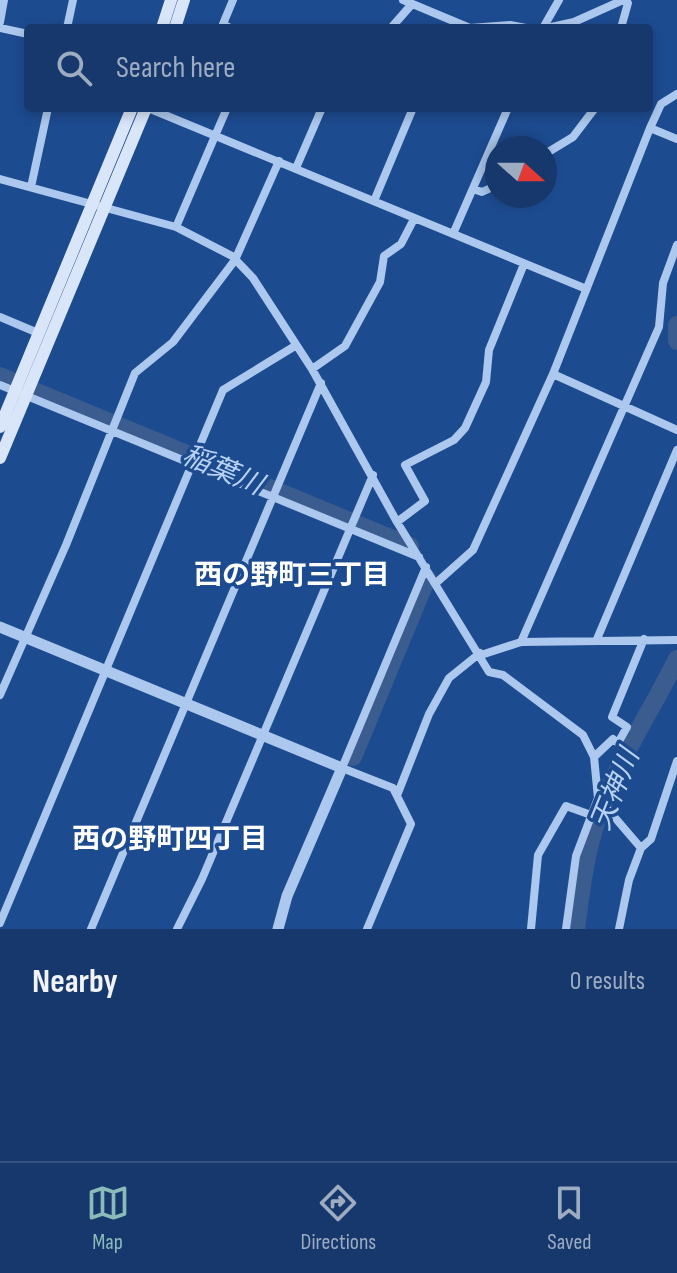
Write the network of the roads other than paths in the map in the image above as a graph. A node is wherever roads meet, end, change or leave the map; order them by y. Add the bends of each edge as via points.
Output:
1 (4, 0) edge
2 (73, 0) edge
3 (171, 0) edge
4 (184, 0) edge
5 (233, 0) edge
6 (559, 0) edge
7 (624, 0) edge
8 (407, 2) edge
9 (0, 22) edge
10 (68, 24) edge
11 (163, 24) edge
12 (176, 24) edge
13 (223, 24) edge
14 (393, 24) edge
15 (446, 24) edge
16 (547, 24) edge
17 (564, 24) edge
18 (622, 24) edge
19 (0, 28) edge
20 (24, 33) edge
21 (677, 94) edge
22 (47, 112) edge
23 (131, 112) edge
24 (145, 112) edge
25 (158, 112) edge
26 (225, 112) edge
27 (320, 112) edge
28 (411, 112) edge
29 (506, 112) edge
30 (592, 112) edge
31 (650, 128) junction
32 (217, 134) junction
33 (677, 139) edge
34 (557, 147) edge
35 (279, 161) junction
36 (296, 168) junction
37 (0, 179) edge
38 (31, 187) junction
39 (473, 189) junction
40 (485, 191) edge
41 (374, 201) junction
42 (98, 206) junction
43 (414, 219) junction
44 (176, 227) junction
45 (453, 234) junction
46 (677, 245) edge
47 (235, 260) junction
48 (524, 264) junction
49 (584, 288) junction
50 (0, 317) edge
51 (38, 333) junction
52 (295, 346) junction
53 (312, 369) junction
54 (553, 374) junction
55 (321, 383) junction
56 (0, 385) edge
57 (20, 394) junction
58 (624, 406) junction
59 (0, 427) edge
60 (111, 429) junction
61 (677, 430) edge
62 (677, 450) edge
63 (0, 458) edge
64 (192, 463) junction
65 (373, 475) junction
66 (272, 496) junction
67 (397, 522) junction
68 (350, 524) junction
69 (420, 558) junction
70 (426, 567) junction
71 (436, 583) junction
72 (0, 627) edge
73 (25, 637) junction
74 (597, 639) junction
75 (644, 639) junction
76 (677, 640) edge
77 (521, 642) junction
78 (481, 654) junction
79 (103, 672) junction
80 (0, 695) edge
81 (185, 705) junction
82 (263, 735) junction
83 (594, 757) junction
84 (677, 761) edge
85 (342, 768) junction
86 (398, 793) junction
87 (598, 798) junction
88 (591, 815) junction
89 (641, 848) junction
90 (0, 924) edge
91 (10, 929) edge
92 (91, 929) edge
93 (177, 929) edge
94 (278, 929) edge
95 (367, 929) edge
96 (531, 929) edge
97 (566, 929) edge
98 (619, 929) edge

1 - 9 street
2 - 10 street
3 - 11 main road
4 - 12 main road
5 - 13 street
6 - 16 street
7 - 17 street
7 - 18 street via 628,3
8 - 14 street
8 - 15 street
19 - 20 street
21 - 31 street via 661,104
22 - 38 street
23 - 42 main road
24 - 42 main road
25 - 32 street
26 - 32 street
27 - 36 street
28 - 41 street
29 - 39 street
30 - 34 street via 573,137
31 - 33 street
31 - 49 street
32 - 35 street
32 - 44 street
35 - 36 street
35 - 47 street
36 - 41 street
37 - 38 street
38 - 42 street
39 - 40 street
39 - 45 street
41 - 43 street
42 - 44 street
42 - 51 main road
42 - 57 main road
43 - 45 street
43 - 53 street via 401,244 384,256 380,282 345,346
44 - 47 street
45 - 48 street
46 - 58 street via 663,283 659,327
47 - 52 street via 253,278
47 - 60 street via 173,342 135,373
48 - 49 street
48 - 67 street via 489,350 486,382 465,428 454,440 405,465 425,501
49 - 54 street
50 - 51 street
51 - 57 main road
52 - 53 street
52 - 64 street via 223,390
53 - 55 street
54 - 58 street
54 - 71 street via 473,550
55 - 65 street
55 - 66 street
56 - 57 street
57 - 59 main road
57 - 60 street
57 - 63 main road
58 - 61 street
58 - 77 street
60 - 64 street
60 - 73 street
62 - 74 street
64 - 66 street
64 - 79 street
65 - 67 street
65 - 68 street
66 - 68 street
66 - 81 street
67 - 69 street
68 - 69 street
68 - 82 street
69 - 70 street
70 - 71 street
70 - 85 street
71 - 78 street
72 - 73 street
73 - 79 street
73 - 80 street
74 - 75 street
74 - 77 street
75 - 76 street
75 - 83 street via 612,717 627,727 618,743 613,739
77 - 78 street
78 - 83 street via 489,672 503,675 583,735
78 - 86 street via 449,678
79 - 81 street
79 - 90 street
81 - 82 street
81 - 92 street
82 - 85 street
82 - 93 street
83 - 87 street
84 - 89 street via 651,839
85 - 86 street
85 - 94 street
86 - 95 street via 411,824
87 - 88 street
87 - 89 street
88 - 96 street via 566,806 538,855
88 - 97 street via 576,856
89 - 98 street
90 - 91 street

